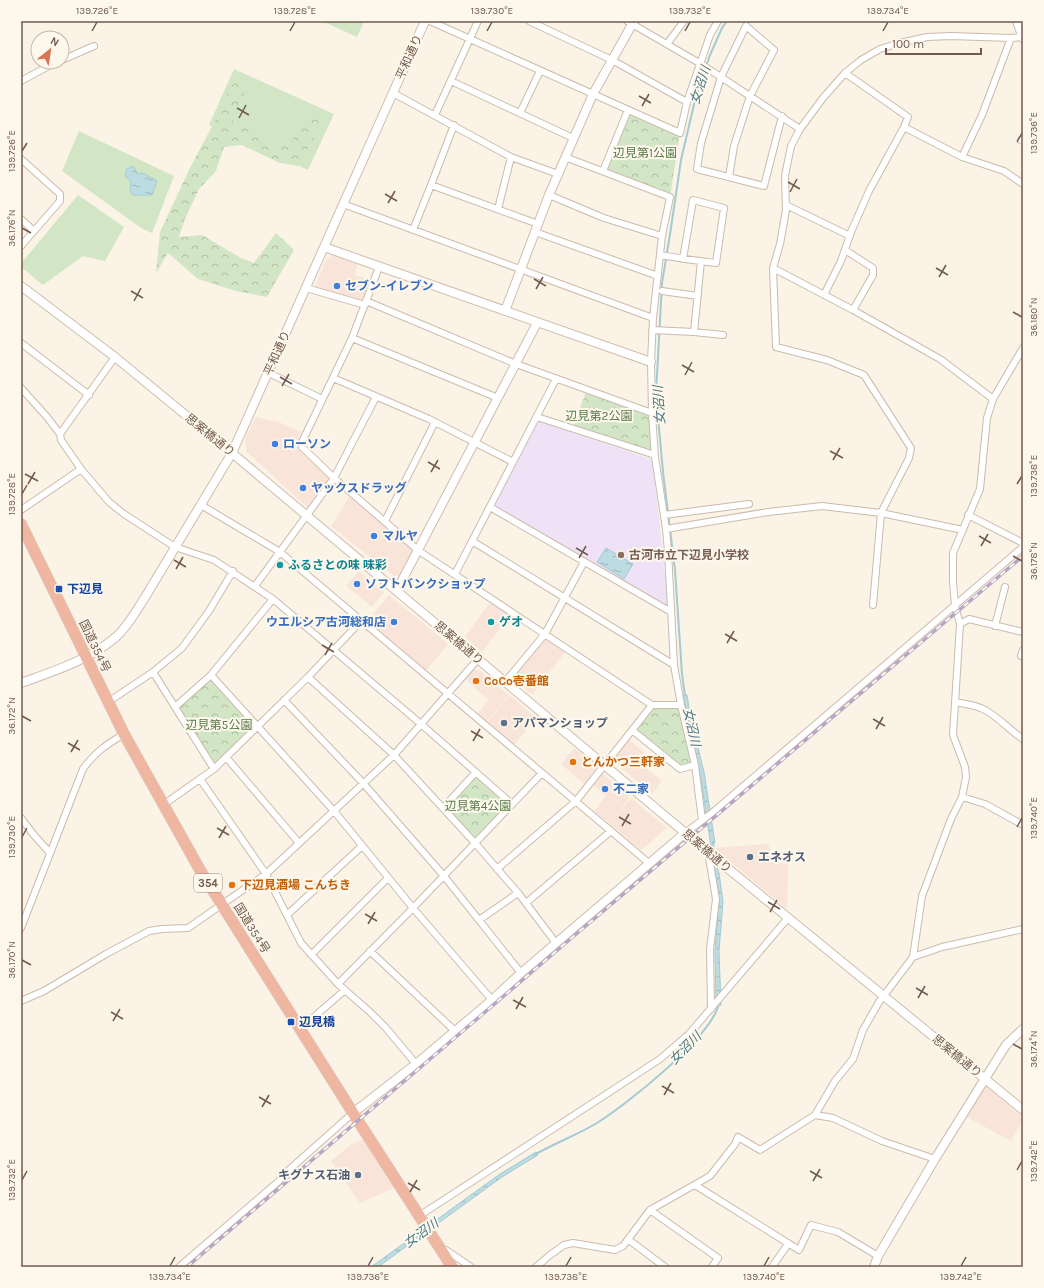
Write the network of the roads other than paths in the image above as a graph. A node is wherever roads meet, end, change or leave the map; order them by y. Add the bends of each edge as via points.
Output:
1 (425, 21) edge
2 (430, 21) edge
3 (478, 21) edge
4 (529, 21) edge
5 (684, 21) edge
6 (718, 21) edge
7 (1017, 21) edge
8 (631, 22) edge
9 (1010, 38) junction
10 (1023, 38) edge
11 (470, 39) junction
12 (667, 44) junction
13 (94, 46) dead end
14 (70, 56) edge
15 (612, 60) junction
16 (700, 64) junction
17 (41, 70) edge
18 (540, 71) junction
19 (845, 73) junction
20 (721, 77) junction
21 (21, 81) edge
22 (451, 81) junction
23 (393, 93) junction
24 (593, 94) junction
25 (750, 96) junction
26 (687, 102) junction
27 (628, 110) junction
28 (520, 113) junction
29 (435, 116) junction
30 (782, 116) junction
31 (454, 125) junction
32 (904, 127) junction
33 (800, 128) junction
34 (573, 138) junction
35 (511, 157) junction
36 (565, 157) junction
37 (962, 157) junction
38 (21, 159) edge
39 (603, 171) junction
40 (558, 174) junction
41 (730, 177) junction
42 (1023, 184) edge
43 (431, 185) junction
44 (550, 195) junction
45 (343, 204) junction
46 (786, 205) junction
47 (498, 209) junction
48 (21, 219) edge
49 (538, 224) junction
50 (413, 230) junction
51 (34, 231) junction
52 (535, 232) junction
53 (662, 236) junction
54 (850, 236) junction
55 (21, 246) edge
56 (324, 247) junction
57 (845, 250) junction
58 (660, 255) junction
59 (683, 258) junction
60 (701, 261) junction
61 (379, 267) junction
62 (773, 268) junction
63 (521, 270) junction
64 (658, 276) junction
65 (21, 286) edge
66 (306, 288) junction
67 (662, 291) dead end
68 (824, 295) junction
69 (698, 296) junction
70 (365, 303) junction
71 (852, 310) junction
72 (505, 311) junction
73 (653, 318) junction
74 (537, 323) junction
75 (652, 330) junction
76 (694, 332) junction
77 (724, 335) dead end
78 (352, 338) junction
79 (21, 343) edge
80 (1023, 348) edge
81 (115, 357) junction
82 (651, 362) junction
83 (516, 364) junction
84 (269, 373) junction
85 (333, 378) junction
86 (556, 379) junction
87 (21, 388) edge
88 (89, 395) junction
89 (376, 397) junction
90 (498, 398) junction
91 (322, 399) junction
92 (993, 399) junction
93 (652, 413) junction
94 (537, 417) junction
95 (435, 422) junction
96 (60, 434) junction
97 (475, 442) junction
98 (232, 453) junction
99 (655, 455) junction
100 (513, 462) junction
101 (81, 469) junction
102 (334, 478) junction
103 (201, 504) junction
104 (749, 504) dead end
105 (490, 507) junction
106 (715, 508) junction
107 (21, 510) edge
108 (881, 513) junction
109 (307, 515) junction
110 (664, 515) junction
111 (968, 515) junction
112 (717, 520) junction
113 (385, 521) junction
114 (21, 524) edge
115 (666, 529) junction
116 (963, 530) junction
117 (472, 541) junction
118 (1023, 543) edge
119 (175, 547) junction
120 (1023, 547) edge
121 (419, 551) junction
122 (280, 552) junction
123 (584, 562) junction
124 (233, 571) junction
125 (455, 574) junction
126 (255, 586) junction
127 (1005, 587) dead end
128 (397, 590) junction
129 (564, 598) junction
130 (273, 599) junction
131 (873, 605) dead end
132 (955, 606) junction
133 (672, 612) junction
134 (361, 621) junction
135 (960, 624) junction
136 (995, 626) junction
137 (1023, 632) edge
138 (545, 634) junction
139 (334, 651) junction
140 (86, 657) junction
141 (478, 659) junction
142 (674, 665) junction
143 (153, 672) junction
144 (211, 675) junction
145 (308, 677) junction
146 (505, 682) junction
147 (21, 683) edge
148 (448, 694) junction
149 (284, 700) junction
150 (108, 702) junction
151 (955, 702) junction
152 (652, 705) junction
153 (681, 705) junction
154 (175, 707) junction
155 (421, 724) junction
156 (257, 726) junction
157 (632, 730) junction
158 (124, 734) junction
159 (1023, 739) edge
160 (394, 755) junction
161 (226, 757) junction
162 (604, 765) junction
163 (695, 765) junction
164 (214, 769) junction
165 (476, 772) junction
166 (542, 773) junction
167 (200, 779) junction
168 (363, 784) junction
169 (962, 797) junction
170 (576, 802) junction
171 (512, 804) junction
172 (163, 805) junction
173 (443, 808) junction
174 (334, 811) junction
175 (707, 817) junction
176 (21, 818) edge
177 (1023, 825) edge
178 (611, 831) junction
179 (685, 833) junction
180 (299, 843) junction
181 (475, 843) junction
182 (362, 846) junction
183 (50, 853) junction
184 (710, 854) junction
185 (650, 864) junction
186 (497, 869) junction
187 (266, 874) junction
188 (444, 876) junction
189 (388, 878) junction
190 (518, 893) junction
191 (221, 903) junction
192 (526, 904) junction
193 (413, 908) junction
194 (287, 915) junction
195 (788, 918) junction
196 (479, 920) junction
197 (21, 928) edge
198 (1023, 929) edge
199 (556, 943) junction
200 (370, 951) junction
201 (311, 955) junction
202 (913, 957) junction
203 (521, 973) junction
204 (338, 984) junction
205 (345, 990) junction
206 (884, 996) junction
207 (492, 1000) junction
208 (21, 1001) edge
209 (713, 1007) junction
210 (300, 1029) junction
211 (1023, 1029) edge
212 (454, 1031) junction
213 (416, 1064) junction
214 (985, 1079) junction
215 (1023, 1110) edge
216 (353, 1113) junction
217 (815, 1115) junction
218 (935, 1159) junction
219 (695, 1184) junction
220 (650, 1210) junction
221 (425, 1225) junction
222 (629, 1240) junction
223 (788, 1244) junction
224 (441, 1251) junction
225 (878, 1256) junction
226 (178, 1267) edge
227 (452, 1267) edge
228 (471, 1267) edge
229 (536, 1267) edge
230 (665, 1267) edge
231 (712, 1267) edge
232 (772, 1267) edge
233 (874, 1267) edge

1 - 23 street, 平和通り
2 - 11 street
3 - 11 street
4 - 15 street
5 - 12 street
6 - 16 street
7 - 10 street
8 - 12 street
8 - 15 street
9 - 10 street
9 - 19 street via 951,36 900,42 880,49
9 - 37 street via 982,115
11 - 18 street
11 - 22 street
12 - 16 street
13 - 14 street
15 - 24 street
15 - 26 street
16 - 20 street
16 - 26 street
17 - 21 street
18 - 24 street
18 - 28 street
19 - 32 street via 908,117
19 - 33 street
20 - 25 street
20 - 25 street via 746,26 774,50
20 - 41 street via 701,143 697,169
22 - 28 street
22 - 29 street
23 - 29 street
23 - 45 street, 平和通り
24 - 27 street
24 - 34 street
25 - 30 street
25 - 41 street via 734,146
26 - 27 street via 680,133
27 - 39 street
28 - 34 street
29 - 31 street
30 - 33 street
30 - 41 street via 764,186
31 - 35 street
31 - 43 street
32 - 37 street
32 - 54 street via 869,191
33 - 46 street via 791,146 785,176
34 - 36 street
35 - 40 street
35 - 47 street
36 - 39 street
36 - 40 street
37 - 42 street via 1004,171
38 - 51 street via 60,194 61,199
39 - 53 street via 670,197
40 - 44 street
43 - 47 street
43 - 50 street
44 - 49 street
44 - 53 street via 604,218
45 - 50 street
45 - 56 street, 平和通り
46 - 54 street
46 - 62 street via 780,244
47 - 49 street
48 - 51 street
49 - 52 street
50 - 63 street
51 - 55 street
52 - 63 street
52 - 64 street
53 - 58 street
54 - 57 street
56 - 61 street
56 - 66 street, 平和通り
57 - 68 street
57 - 71 street via 873,268 873,275
58 - 59 street
58 - 64 street
59 - 60 street
59 - 60 street via 693,200 724,208 716,264
60 - 69 street
61 - 70 street
61 - 72 street
62 - 68 street
62 - 108 street via 776,347 827,360 864,375 911,448 909,458
63 - 72 street
63 - 73 street
64 - 73 street
65 - 81 street, 思案橋通り
66 - 70 street
66 - 84 street, 平和通り
67 - 69 street
68 - 71 street
69 - 76 street
70 - 78 street
70 - 83 street
71 - 92 street via 940,359
72 - 74 street
73 - 75 street
74 - 82 street
74 - 83 street
75 - 76 street
75 - 82 street
76 - 77 street
78 - 85 street
78 - 90 street
79 - 88 street
80 - 92 street
81 - 88 street
81 - 98 street, 思案橋通り
82 - 93 street
83 - 86 street
83 - 90 street
84 - 91 street
84 - 98 street, 平和通り
85 - 89 street
85 - 91 street
86 - 93 street
86 - 94 street
87 - 96 street
88 - 96 street
89 - 95 street
89 - 102 street
90 - 97 street
91 - 102 street via 301,444
92 - 111 street via 986,421 980,489
93 - 99 street
94 - 99 street
94 - 100 street
95 - 97 street
95 - 113 street
96 - 101 street via 61,440
97 - 100 street
97 - 121 street
98 - 103 street, 平和通り
98 - 109 street, 思案橋通り
99 - 110 street
100 - 105 street
101 - 107 street
101 - 119 street via 109,502
102 - 109 street
102 - 113 street
103 - 119 street, 平和通り
103 - 122 street
104 - 106 street
105 - 117 street
105 - 123 street
106 - 110 street
106 - 112 street
108 - 112 street via 822,506
108 - 116 street
108 - 131 street
109 - 122 street
109 - 128 street, 思案橋通り
110 - 115 street
111 - 116 street
111 - 118 street
112 - 115 street
113 - 121 street
114 - 140 highway, 国道354号 / 354
115 - 133 street
116 - 132 street via 953,553
117 - 125 street
117 - 129 street
119 - 124 street via 214,560
119 - 140 street, 平和通り via 147,594 117,636
120 - 132 street
121 - 125 street
121 - 128 street
122 - 126 street
122 - 134 street
123 - 129 street
123 - 133 street
124 - 126 street
124 - 143 street via 209,611 182,648
125 - 138 street
126 - 130 street
127 - 136 street
128 - 141 street, 思案橋通り
129 - 138 street
129 - 142 street
130 - 139 street
130 - 144 street
132 - 135 street
132 - 175 street
133 - 142 street
134 - 139 street
134 - 148 street
135 - 136 street via 969,619
135 - 151 street
136 - 137 street
138 - 146 street
138 - 152 street
139 - 145 street
139 - 155 street
140 - 147 street, 平和通り
140 - 150 highway, 国道354号 / 354
141 - 146 street, 思案橋通り
141 - 148 street
142 - 153 street
143 - 150 street
143 - 154 street
144 - 154 street
144 - 156 street
145 - 149 street
145 - 160 street
146 - 162 street, 思案橋通り
148 - 155 street
148 - 166 street
149 - 156 street
149 - 168 street
150 - 158 highway, 国道354号 / 354
151 - 159 street via 982,709
151 - 169 street via 953,735 965,767 966,777
152 - 153 street
152 - 157 street
153 - 163 street
154 - 164 street
155 - 160 street
155 - 165 street
156 - 161 street
156 - 174 street
157 - 162 street
157 - 163 street via 680,769
158 - 172 highway, 国道354号 / 354
158 - 183 street via 97,752 83,770
160 - 168 street
160 - 173 street
161 - 164 street
161 - 180 street
162 - 170 street
162 - 179 street, 思案橋通り
163 - 175 street
164 - 167 street
165 - 171 street
165 - 173 street
166 - 170 street
166 - 171 street
167 - 172 street
167 - 187 street
168 - 174 street
168 - 188 street
169 - 177 street via 986,804
169 - 202 street via 922,896
170 - 178 street
170 - 186 street
171 - 181 street
172 - 191 highway, 国道354号 / 354
173 - 181 street
174 - 180 street
174 - 182 street
175 - 179 street
176 - 183 street
178 - 185 street
178 - 192 street
179 - 184 street, 思案橋通り
179 - 185 street
180 - 187 street
181 - 186 street
181 - 188 street
182 - 189 street
182 - 194 street
183 - 197 street
184 - 195 street, 思案橋通り
184 - 209 street via 716,899 710,949
185 - 199 street
186 - 190 street
187 - 191 street
187 - 194 street
188 - 193 street
188 - 196 street
189 - 193 street
189 - 201 street
190 - 192 street
190 - 196 street
191 - 208 street via 188,928 149,932 44,991
191 - 210 highway, 国道354号 / 354
192 - 199 street
193 - 200 street
193 - 207 street
194 - 201 street via 301,943
195 - 206 street, 思案橋通り
195 - 209 street
196 - 203 street
198 - 202 street via 942,947
199 - 203 street
200 - 204 street
200 - 212 street
201 - 204 street
202 - 206 street
203 - 207 street
204 - 205 street
205 - 210 street
205 - 213 street via 386,1028
206 - 214 street, 思案橋通り
206 - 217 street via 863,1030 852,1059 835,1081
207 - 212 street
209 - 221 street via 689,1034 660,1059
210 - 216 highway, 国道354号 / 354
211 - 214 street via 1006,1046
212 - 213 street
213 - 216 street
214 - 215 street, 思案橋通り
214 - 218 street
216 - 221 highway, 国道354号 / 354
216 - 226 street
217 - 218 street via 833,1118 882,1141
217 - 219 street via 760,1150 738,1137 710,1176
218 - 225 street
219 - 220 street
219 - 223 street
220 - 222 street
220 - 231 street via 718,1258
221 - 224 highway, 国道354号 / 354
222 - 229 street via 615,1250 573,1243 564,1245
222 - 230 street
223 - 225 street via 799,1250 811,1225 838,1232
223 - 232 street
224 - 227 highway, 国道354号 / 354
224 - 228 street via 446,1250
225 - 233 street

